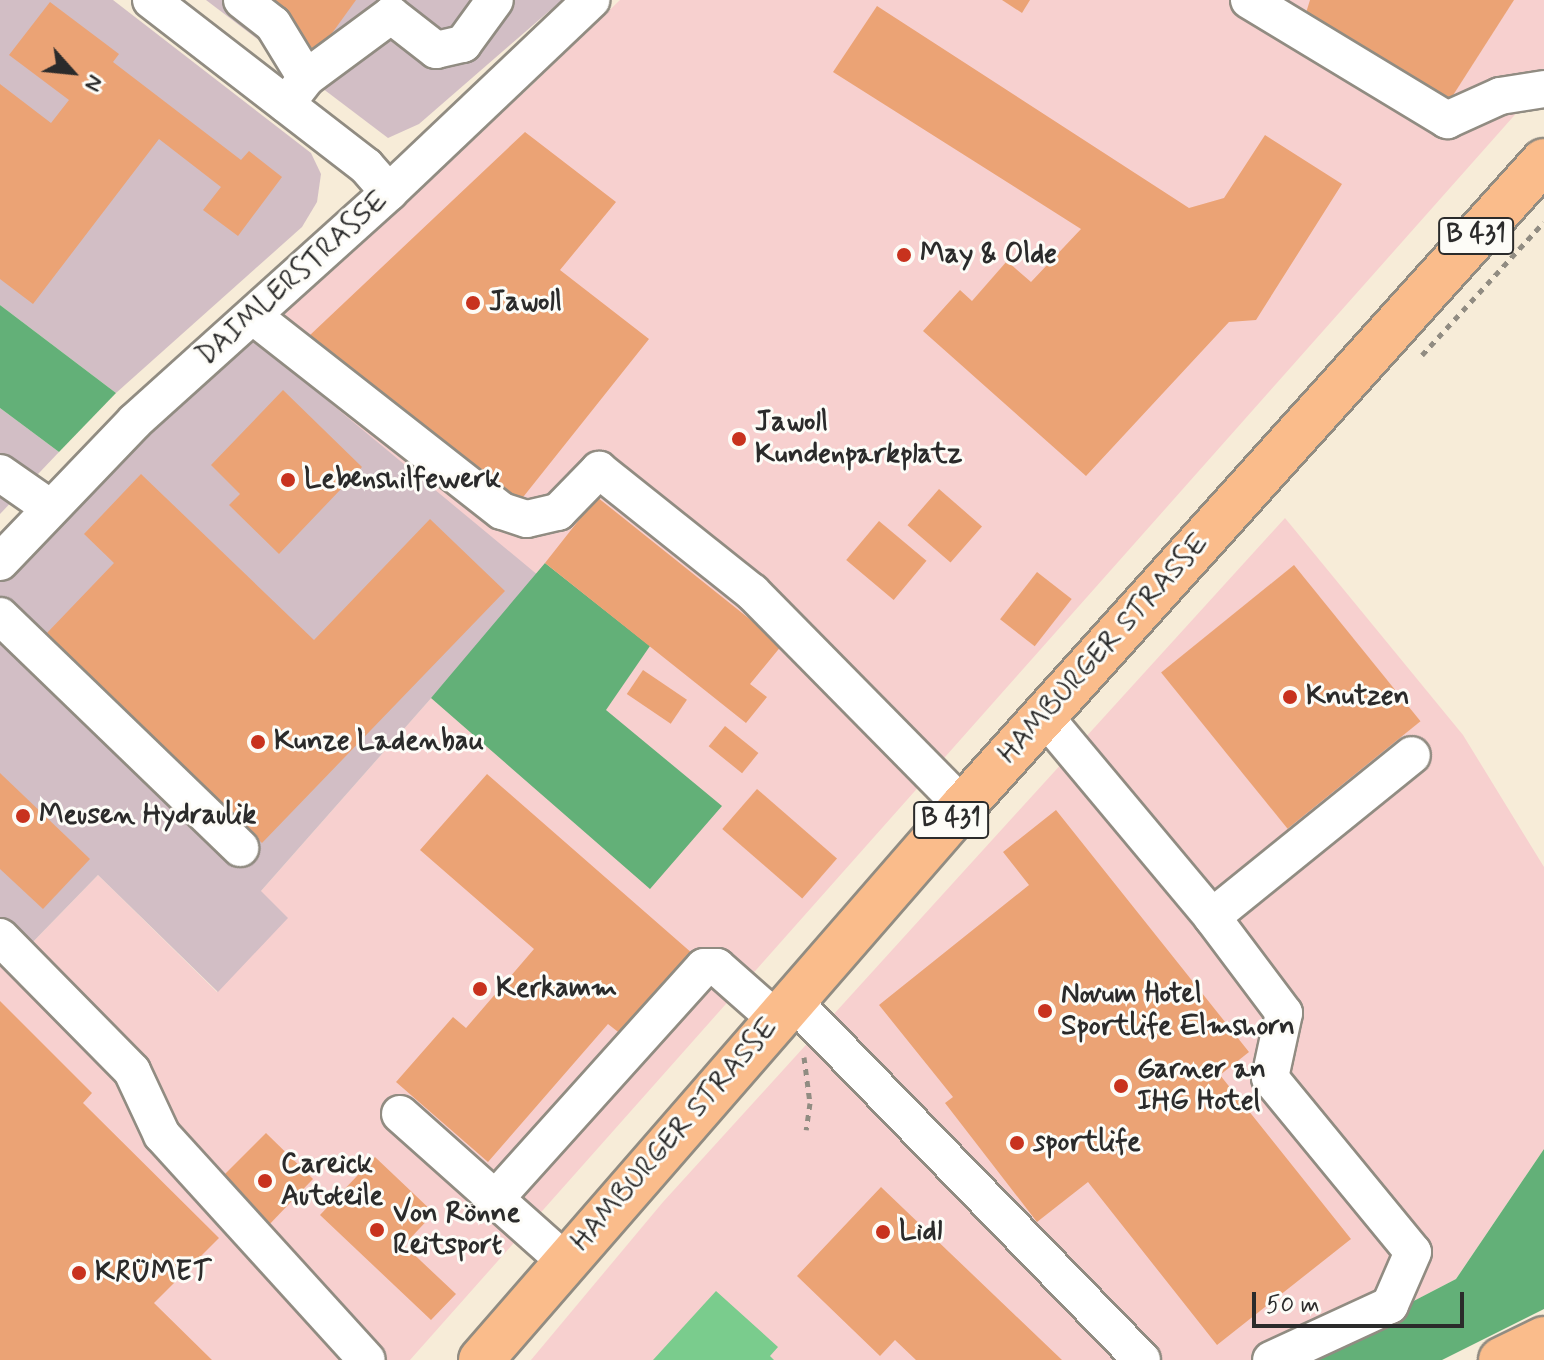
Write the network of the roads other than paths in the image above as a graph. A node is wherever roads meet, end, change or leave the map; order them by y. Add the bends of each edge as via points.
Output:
1 (151, 0) edge
2 (242, 0) edge
3 (495, 0) edge
4 (591, 0) edge
5 (1249, 0) edge
6 (1544, 89) edge
7 (296, 91) junction
8 (1544, 161) edge
9 (389, 192) junction
10 (253, 316) junction
11 (0, 473) edge
12 (49, 507) junction
13 (0, 562) edge
14 (0, 616) edge
15 (1045, 717) junction
16 (1412, 755) dead end
17 (963, 806) junction
18 (240, 848) dead end
19 (1212, 917) junction
20 (0, 937) edge
21 (790, 1023) junction
22 (400, 1114) dead end
23 (495, 1199) junction
24 (565, 1261) junction
25 (1544, 1339) edge
26 (358, 1357) edge
27 (481, 1360) edge
28 (1142, 1360) edge
29 (1271, 1360) edge
30 (1501, 1360) edge

1 - 7 street
2 - 7 street via 273,24
3 - 7 street via 463,44 436,50 391,15
4 - 9 street, DAIMLERSTRASSE
5 - 6 street via 1447,120 1500,96
7 - 9 street
8 - 15 main road, HAMBURGER STRASSE / B 431
9 - 10 street, DAIMLERSTRASSE
10 - 12 street, DAIMLERSTRASSE via 135,421
10 - 17 street via 502,511 527,519 558,512 599,470 752,592
11 - 12 street
12 - 13 street, DAIMLERSTRASSE
14 - 18 street
15 - 17 main road, HAMBURGER STRASSE / B 431
15 - 19 street
16 - 19 street
17 - 21 main road, HAMBURGER STRASSE / B 431
19 - 29 street via 1284,1013 1270,1078 1413,1252 1390,1305
20 - 26 street via 132,1071 162,1135
21 - 23 street via 717,967 704,967
21 - 24 main road, HAMBURGER STRASSE / B 431
21 - 28 street
22 - 23 street
23 - 24 street
24 - 27 main road, HAMBURGER STRASSE / B 431
25 - 30 main road

